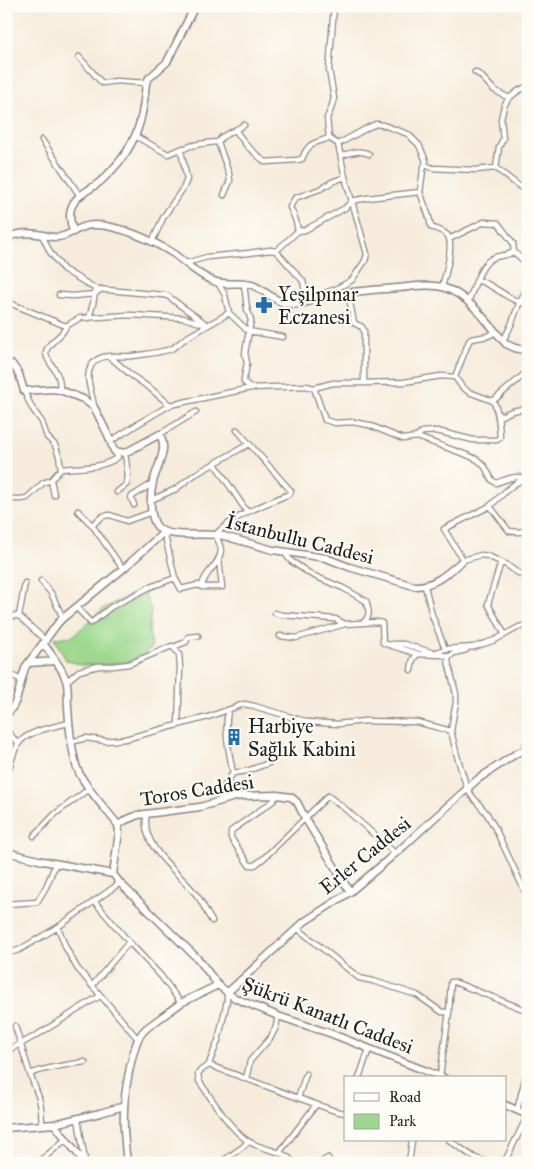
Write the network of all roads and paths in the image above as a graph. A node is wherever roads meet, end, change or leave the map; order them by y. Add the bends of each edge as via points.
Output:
1 (195, 6) edge
2 (334, 6) edge
3 (78, 57) dead end
4 (475, 72) dead end
5 (146, 83) junction
6 (528, 86) edge
7 (509, 98) junction
8 (244, 126) dead end
9 (236, 131) junction
10 (135, 136) junction
11 (329, 138) junction
12 (42, 140) dead end
13 (218, 142) junction
14 (338, 144) junction
15 (184, 148) junction
16 (368, 154) dead end
17 (340, 156) junction
18 (425, 165) junction
19 (496, 168) junction
20 (345, 177) junction
21 (420, 192) junction
22 (528, 193) edge
23 (80, 196) junction
24 (224, 196) dead end
25 (352, 201) junction
26 (298, 231) junction
27 (72, 232) junction
28 (42, 234) junction
29 (6, 238) edge
30 (449, 239) junction
31 (152, 242) junction
32 (276, 251) junction
33 (514, 252) junction
34 (186, 263) junction
35 (528, 265) edge
36 (478, 280) junction
37 (218, 283) junction
38 (244, 283) junction
39 (442, 287) junction
40 (528, 288) edge
41 (98, 289) junction
42 (348, 293) junction
43 (95, 294) junction
44 (59, 295) dead end
45 (307, 302) junction
46 (468, 302) junction
47 (519, 303) junction
48 (528, 304) edge
49 (6, 306) edge
50 (229, 313) junction
51 (89, 318) junction
52 (214, 322) junction
53 (208, 325) junction
54 (66, 326) junction
55 (248, 331) junction
56 (496, 332) junction
57 (283, 337) dead end
58 (503, 340) junction
59 (528, 351) edge
60 (109, 356) junction
61 (6, 364) edge
62 (528, 371) edge
63 (455, 377) junction
64 (364, 383) junction
65 (250, 388) junction
66 (314, 388) junction
67 (60, 390) junction
68 (24, 391) junction
69 (493, 401) junction
70 (170, 405) junction
71 (94, 407) junction
72 (528, 408) edge
73 (196, 412) dead end
74 (498, 414) junction
75 (237, 430) dead end
76 (160, 434) junction
77 (417, 437) junction
78 (110, 441) junction
79 (249, 444) junction
80 (114, 451) junction
81 (125, 453) junction
82 (215, 464) junction
83 (61, 469) junction
84 (526, 479) edge
85 (51, 480) junction
86 (153, 483) junction
87 (117, 492) dead end
88 (54, 495) dead end
89 (10, 499) dead end
90 (151, 500) junction
91 (134, 505) dead end
92 (490, 506) junction
93 (78, 511) dead end
94 (152, 512) junction
95 (247, 512) junction
96 (92, 525) junction
97 (528, 530) edge
98 (164, 532) junction
99 (216, 534) junction
100 (284, 552) junction
101 (218, 559) junction
102 (463, 560) junction
103 (501, 562) junction
104 (123, 569) junction
105 (175, 578) junction
106 (528, 578) edge
107 (41, 581) dead end
108 (25, 583) dead end
109 (425, 586) junction
110 (202, 587) junction
111 (76, 608) junction
112 (369, 612) junction
113 (276, 613) dead end
114 (6, 616) edge
115 (19, 616) junction
116 (63, 618) junction
117 (377, 622) junction
118 (363, 623) junction
119 (345, 624) junction
120 (528, 625) edge
121 (505, 635) junction
122 (198, 636) dead end
123 (280, 636) dead end
124 (45, 642) junction
125 (389, 644) junction
126 (173, 646) junction
127 (475, 647) junction
128 (445, 649) junction
129 (418, 654) junction
130 (450, 657) junction
131 (56, 661) junction
132 (29, 663) junction
133 (411, 670) dead end
134 (6, 672) edge
135 (21, 680) junction
136 (67, 681) junction
137 (228, 711) junction
138 (6, 715) edge
139 (69, 723) junction
140 (178, 725) junction
141 (6, 730) edge
142 (451, 731) junction
143 (528, 740) edge
144 (71, 742) junction
145 (19, 743) junction
146 (525, 751) edge
147 (269, 763) dead end
148 (6, 770) edge
149 (233, 773) junction
150 (90, 788) junction
151 (467, 788) junction
152 (277, 795) junction
153 (220, 801) junction
154 (147, 813) junction
155 (305, 818) junction
156 (118, 825) junction
157 (34, 836) dead end
158 (6, 852) edge
159 (396, 854) junction
160 (56, 863) junction
161 (114, 874) junction
162 (120, 883) junction
163 (350, 892) junction
164 (528, 898) edge
165 (94, 901) junction
166 (6, 904) edge
167 (212, 921) dead end
168 (58, 927) junction
169 (297, 928) junction
170 (129, 942) junction
171 (6, 954) edge
172 (218, 985) junction
173 (92, 986) junction
174 (227, 993) junction
175 (100, 996) junction
176 (181, 1002) junction
177 (528, 1011) edge
178 (450, 1012) junction
179 (278, 1016) junction
180 (15, 1026) dead end
181 (138, 1039) junction
182 (20, 1044) junction
183 (369, 1049) junction
184 (6, 1051) edge
185 (85, 1062) dead end
186 (209, 1065) junction
187 (528, 1068) edge
188 (30, 1074) junction
189 (306, 1074) dead end
190 (360, 1076) edge
191 (439, 1076) edge
192 (442, 1076) edge
193 (246, 1079) junction
194 (298, 1098) junction
195 (316, 1105) junction
196 (506, 1105) edge
197 (124, 1106) junction
198 (517, 1110) junction
199 (344, 1113) edge
200 (528, 1115) edge
201 (78, 1119) junction
202 (42, 1124) junction
203 (54, 1124) junction
204 (6, 1128) edge
205 (66, 1139) junction
206 (248, 1141) junction
207 (412, 1142) edge
208 (453, 1142) edge
209 (279, 1152) junction
210 (328, 1158) dead end
211 (85, 1162) edge
212 (408, 1162) edge
213 (36, 1163) edge
214 (127, 1163) edge
215 (220, 1163) edge
216 (294, 1163) edge
217 (320, 1163) edge
218 (490, 1163) edge
219 (502, 1163) edge

1 - 5 street via 167,62
2 - 11 street via 329,70 334,98 326,118
3 - 5 street via 102,83
4 - 7 street via 494,90
5 - 10 street
6 - 7 street
7 - 19 street via 504,106 503,139
8 - 9 street
9 - 11 street via 265,162 302,159 306,148
9 - 13 street
10 - 15 street via 168,154
10 - 23 street via 119,162
11 - 14 street
12 - 23 street
13 - 15 street
13 - 24 street via 230,174
14 - 17 street
14 - 18 street via 369,126 382,125 408,134 419,145
15 - 31 street via 187,179
16 - 17 street via 363,151
17 - 20 street
18 - 19 street via 476,170
18 - 21 street
19 - 22 street
20 - 25 street
20 - 26 street via 295,198 290,207
21 - 25 street
21 - 30 street via 431,227
23 - 27 street via 70,213
25 - 26 street via 329,218
25 - 45 street via 368,254 365,261 352,280
26 - 32 street
27 - 28 street via 56,237
27 - 31 street via 82,226 98,225
28 - 29 street via 20,233
28 - 41 street via 63,269
30 - 33 street via 484,222 498,223 513,243
30 - 39 street via 449,259
31 - 34 street
32 - 34 street via 207,257
32 - 45 street via 303,281
33 - 35 street
33 - 36 street via 490,259
34 - 37 street
36 - 46 street
36 - 47 street
37 - 38 street
37 - 50 street
38 - 45 street via 283,303
38 - 55 street via 251,320
39 - 42 street
39 - 46 street
40 - 47 street
41 - 43 street
41 - 53 street via 168,296
42 - 45 street
42 - 64 street via 354,323 364,331
43 - 44 street
43 - 51 street
46 - 56 street
47 - 48 street
47 - 58 street via 511,328
49 - 54 street via 12,304
50 - 52 street
50 - 55 street
51 - 53 street via 130,315 184,318
51 - 54 street via 80,318
52 - 53 street
52 - 60 street via 173,348 127,357
54 - 67 street via 46,351 60,380
55 - 57 street
55 - 65 street via 244,382
56 - 58 street
56 - 63 street via 469,341
58 - 59 street via 510,346
60 - 70 street
60 - 71 street via 95,361 90,367 88,375
61 - 68 street via 12,364 19,374
62 - 69 street
63 - 64 street
63 - 69 street via 469,392
64 - 66 street via 333,383
65 - 66 street
65 - 70 street
66 - 77 street via 325,420 353,422 403,439
67 - 68 street
67 - 71 street
68 - 83 street via 47,437 55,445
69 - 74 street
70 - 78 street
71 - 78 street
72 - 74 street via 504,416
73 - 76 street
74 - 77 street via 500,437 497,440 473,440 437,431 422,432
75 - 79 street
76 - 81 street
76 - 86 street via 163,450
77 - 84 street via 478,460 496,483 514,477
78 - 80 street
79 - 82 street
79 - 95 street via 291,491
80 - 81 street
80 - 83 street via 118,458 111,462
81 - 87 street via 127,484
82 - 90 street via 176,489
82 - 95 street
83 - 85 street
84 - 92 street via 507,490
85 - 88 street
85 - 89 street via 26,498
86 - 90 street
86 - 91 street via 131,497
90 - 94 street
92 - 97 street via 509,531
92 - 102 street via 444,529
93 - 96 street
94 - 96 street via 127,520 103,516
94 - 98 street via 157,526
95 - 99 street
96 - 104 street
98 - 99 street, İstanbullu Caddesi
98 - 104 street
98 - 105 street
99 - 100 street, İstanbullu Caddesi
99 - 101 street via 222,550
100 - 109 street, İstanbullu Caddesi via 326,558 409,586
100 - 112 street via 291,561 312,575 366,601
101 - 110 street via 202,581
101 - 110 street via 222,587
102 - 103 street via 481,555
102 - 109 street via 440,579
103 - 106 street
103 - 121 street via 488,604
104 - 111 street
105 - 110 street via 181,589 198,584
105 - 111 street via 111,607 91,624
107 - 116 street
108 - 115 street
109 - 128 street
111 - 116 street
112 - 117 street
112 - 118 street
113 - 119 street via 335,619
114 - 115 street
115 - 124 street
116 - 124 street
117 - 118 street
117 - 125 street via 382,623 383,642
118 - 119 street
119 - 123 street via 296,638
120 - 121 street
121 - 127 street
122 - 126 street via 188,637 186,642
124 - 131 street
124 - 132 street
125 - 128 street via 404,644 434,653
125 - 129 street
126 - 136 street via 130,664 80,671
126 - 140 street via 179,654 180,667
127 - 128 street
127 - 130 street
129 - 130 street
129 - 133 street
130 - 142 street via 448,661 456,694
131 - 132 street
131 - 136 street
132 - 135 street
134 - 135 street
135 - 138 street via 16,699
136 - 139 street
137 - 140 street
137 - 142 street via 244,704 308,722 417,722
137 - 149 street via 226,733
139 - 144 street
139 - 145 street via 38,732
140 - 144 street via 125,739 86,738
141 - 145 street
142 - 151 street
143 - 146 street
144 - 150 street via 76,766
145 - 148 street
146 - 151 street, Erler Caddesi via 508,758
147 - 149 street
149 - 153 street via 222,790
150 - 156 street
150 - 157 street via 55,814
151 - 159 street, Erler Caddesi
151 - 164 street via 495,828
152 - 153 street, Toros Caddesi via 243,796
152 - 155 street, Toros Caddesi via 294,799
152 - 155 street via 231,831 231,838 249,865 255,865 264,858
153 - 154 street, Toros Caddesi via 200,807
154 - 156 street, Toros Caddesi
154 - 167 street via 146,829 151,842 198,896
155 - 159 street via 329,796
155 - 163 street, Toros Caddesi
156 - 161 street
158 - 160 street
159 - 163 street, Erler Caddesi
160 - 161 street
160 - 166 street via 37,902
161 - 162 street, Şükrü Kanatlı Caddesi
162 - 165 street
162 - 172 street, Şükrü Kanatlı Caddesi via 199,960
163 - 169 street, Erler Caddesi
165 - 168 street
165 - 170 street
168 - 171 street
168 - 173 street via 66,948
169 - 174 street, Erler Caddesi
169 - 178 street via 359,978 388,985 417,996 442,1012
170 - 173 street
170 - 176 street
172 - 174 street, Şükrü Kanatlı Caddesi
172 - 176 street
173 - 175 street
174 - 179 street, Şükrü Kanatlı Caddesi
174 - 186 street via 218,1041
175 - 181 street
175 - 182 street
176 - 181 street via 144,1030
177 - 178 street via 451,982
178 - 192 street
179 - 183 street, Şükrü Kanatlı Caddesi
179 - 193 street via 271,1037 250,1061
180 - 182 street
181 - 197 street
182 - 184 street
182 - 188 street
183 - 190 street
183 - 191 street, Şükrü Kanatlı Caddesi
185 - 188 street
186 - 193 street
186 - 206 street via 198,1074 199,1081 231,1125
187 - 198 street
188 - 202 street via 41,1108
189 - 194 street
193 - 194 street
194 - 195 street
195 - 199 street
195 - 209 street
196 - 198 street
197 - 201 street
197 - 214 street
198 - 200 street
200 - 219 street
201 - 203 street
201 - 211 street
202 - 203 street
202 - 204 street
203 - 205 street
205 - 211 street
205 - 213 street
206 - 209 street
206 - 215 street
207 - 212 street
208 - 218 street via 475,1158
209 - 216 street
210 - 217 street

